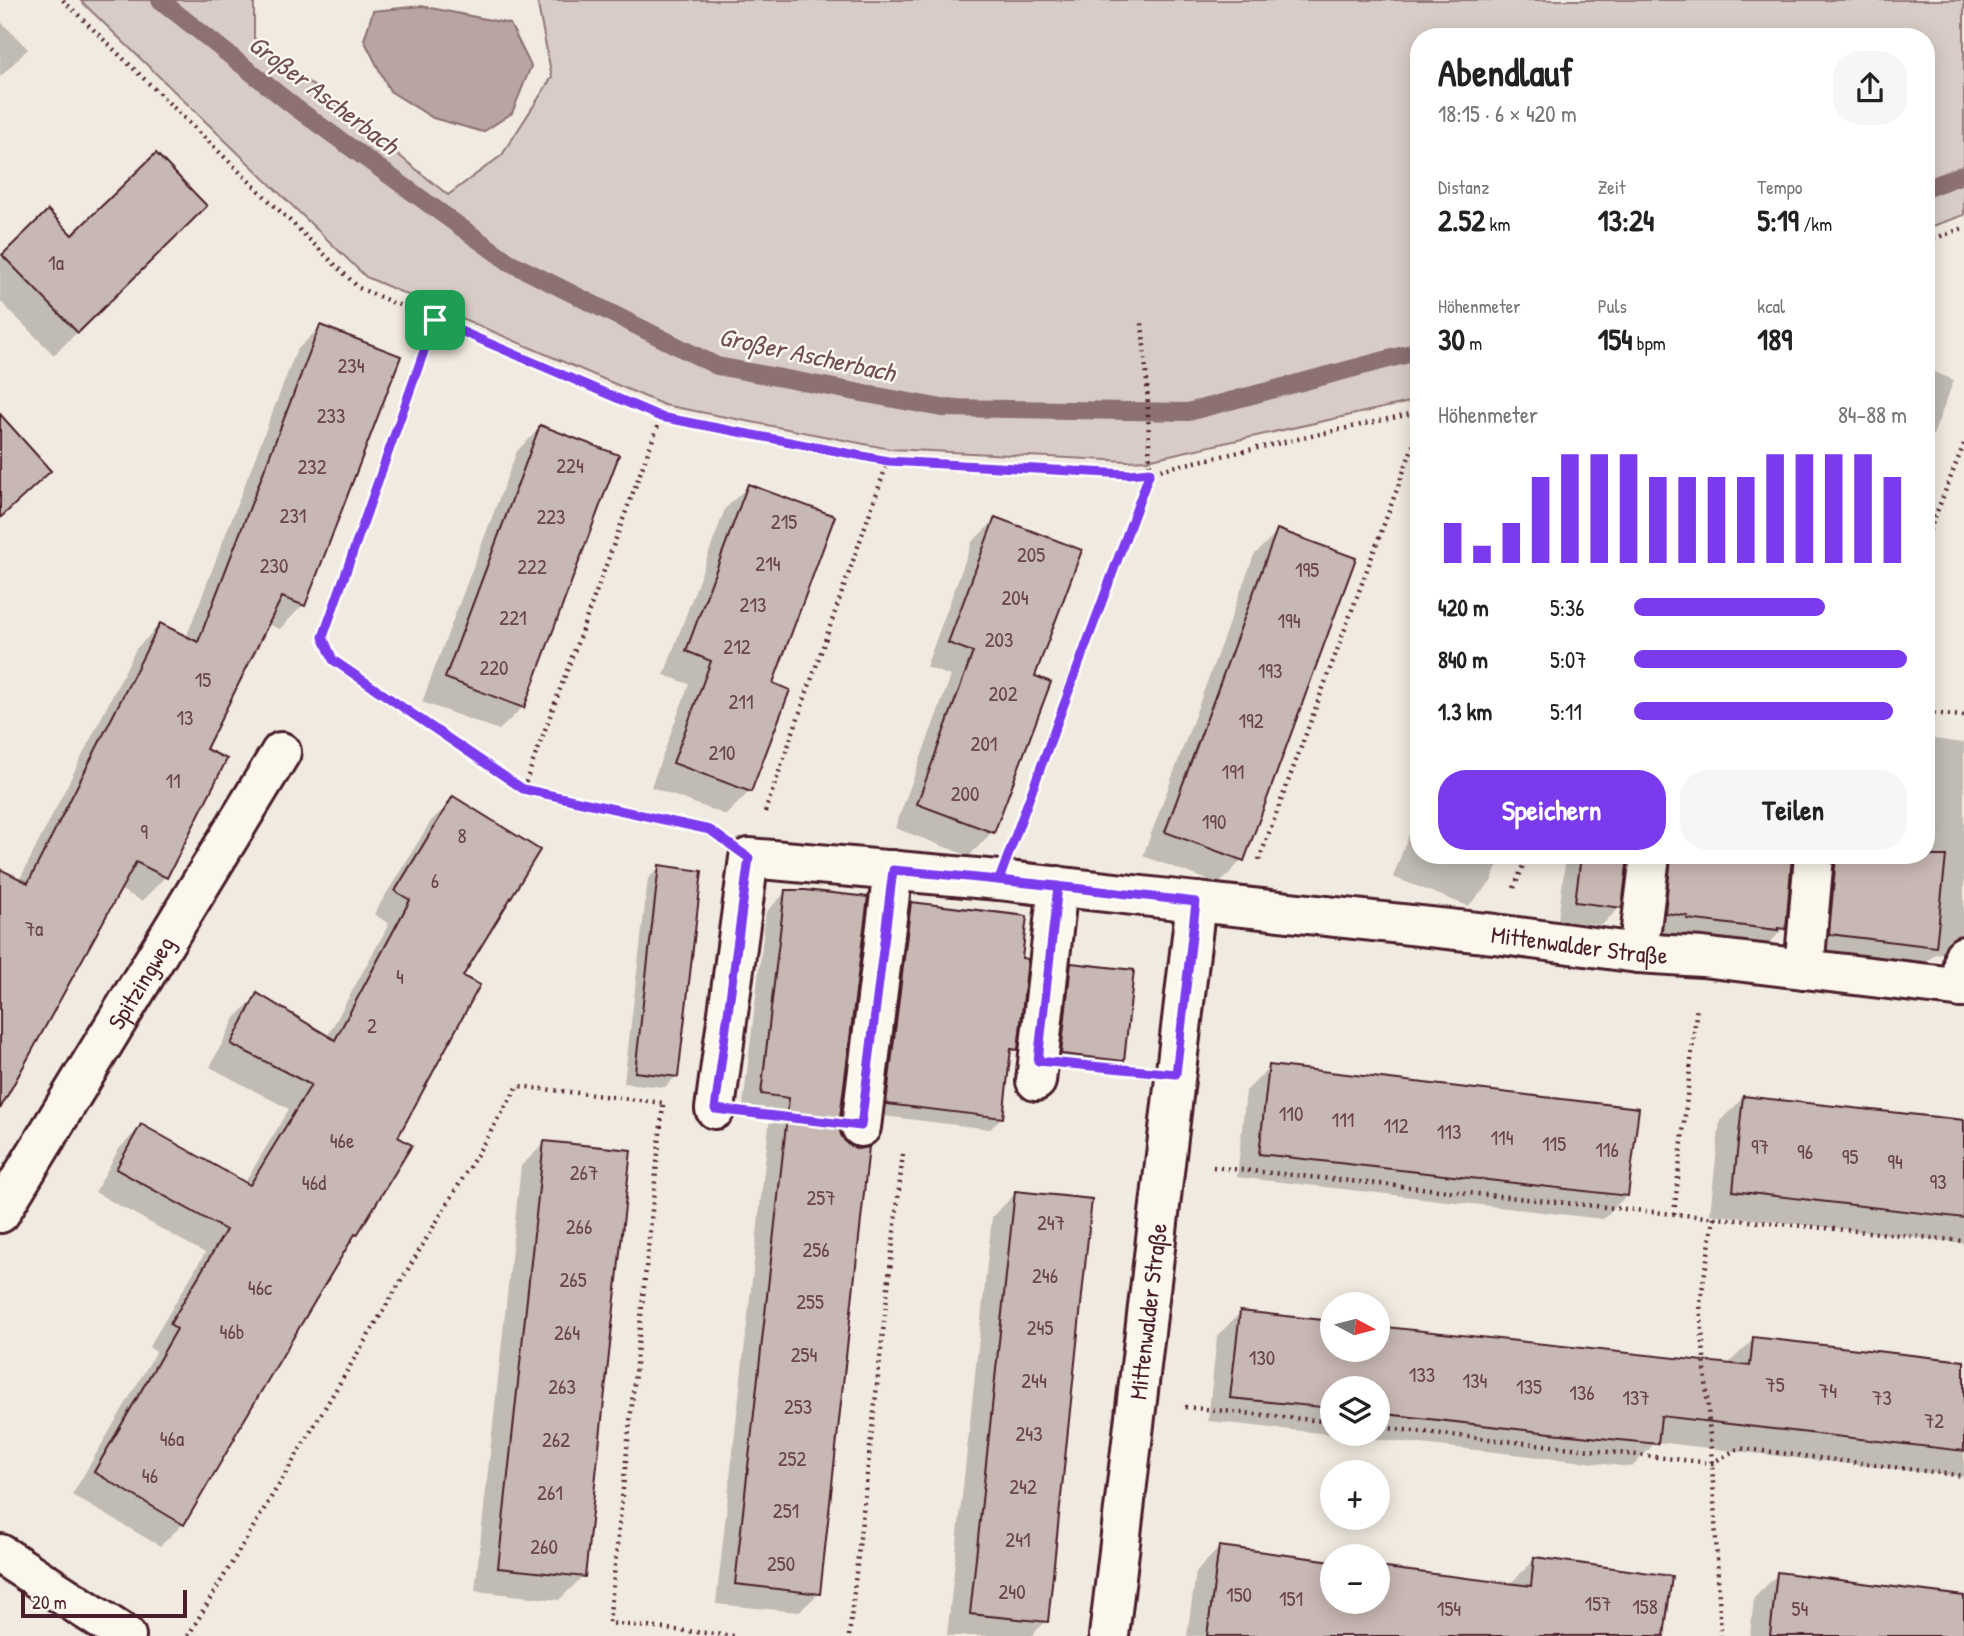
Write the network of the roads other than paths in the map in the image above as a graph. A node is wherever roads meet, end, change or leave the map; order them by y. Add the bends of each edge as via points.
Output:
1 (281, 752) dead end
2 (1649, 864) edge
3 (1813, 864) edge
4 (893, 870) junction
5 (1058, 886) junction
6 (1196, 902) junction
7 (1639, 953) junction
8 (1804, 968) junction
9 (1963, 977) edge
10 (1037, 1071) road end
11 (715, 1109) road end
12 (861, 1126) road end
13 (0, 1213) edge
14 (0, 1554) edge
15 (125, 1636) edge
16 (1108, 1636) edge

1 - 13 street, Spitzingweg
2 - 7 street
3 - 8 street
4 - 5 street, Mittenwalder Straße
4 - 11 street, Mittenwalder Straße via 749,858
4 - 12 street
5 - 6 street, Mittenwalder Straße
5 - 10 street
6 - 7 street, Mittenwalder Straße
6 - 16 street, Mittenwalder Straße
7 - 8 street, Mittenwalder Straße
8 - 9 street, Mittenwalder Straße
14 - 15 street

